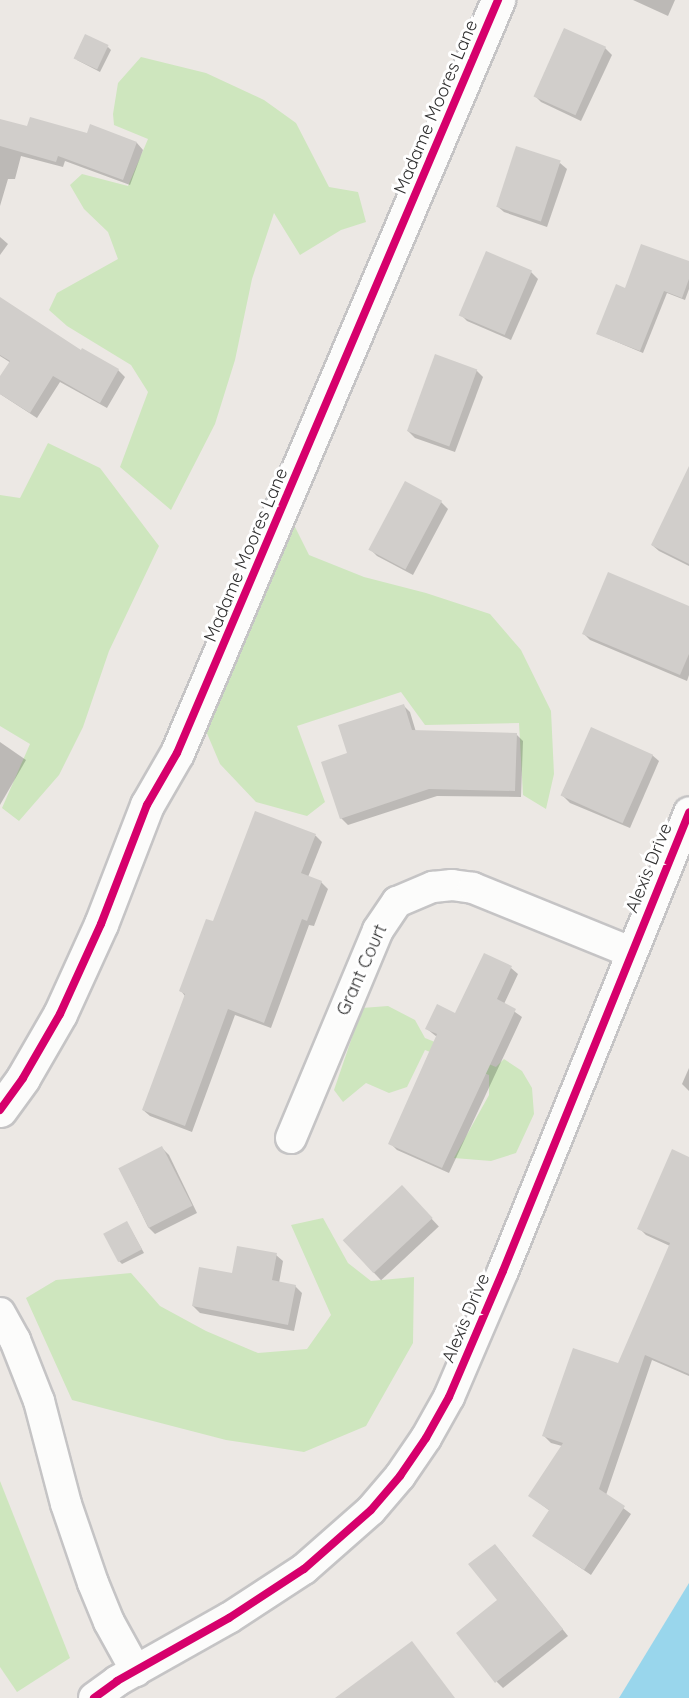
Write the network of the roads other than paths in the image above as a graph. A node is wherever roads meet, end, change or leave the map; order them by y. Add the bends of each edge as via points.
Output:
1 (498, 0) edge
2 (689, 812) edge
3 (631, 952) junction
4 (0, 1110) edge
5 (291, 1138) dead end
6 (0, 1313) edge
7 (135, 1671) junction
8 (94, 1698) edge

1 - 4 street, Madame Moores Lane via 177,753 147,805 101,924 60,1014
2 - 3 street, Alexis Drive
3 - 5 street, Grant Court via 473,888 433,887 398,902 378,930
3 - 7 street, Alexis Drive via 449,1397 406,1466 371,1510 304,1569 230,1618
6 - 7 street via 39,1401 66,1504 93,1583
7 - 8 street, Alexis Drive

